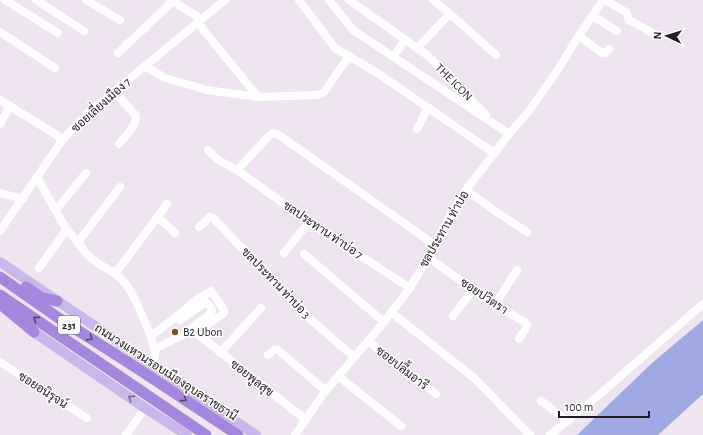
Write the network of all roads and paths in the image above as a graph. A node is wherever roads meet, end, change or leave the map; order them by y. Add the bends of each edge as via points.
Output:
1 (5, 0) edge
2 (36, 0) edge
3 (86, 0) edge
4 (172, 0) edge
5 (225, 0) edge
6 (299, 0) edge
7 (329, 0) edge
8 (349, 0) edge
9 (433, 0) edge
10 (604, 0) edge
11 (450, 14) junction
12 (593, 16) junction
13 (120, 20) dead end
14 (199, 21) junction
15 (84, 31) dead end
16 (617, 31) dead end
17 (0, 32) edge
18 (58, 33) dead end
19 (656, 35) dead end
20 (579, 36) junction
21 (405, 40) junction
22 (417, 48) junction
23 (609, 49) dead end
24 (118, 52) dead end
25 (496, 55) dead end
26 (349, 56) junction
27 (393, 57) junction
28 (144, 66) junction
29 (55, 68) dead end
30 (114, 91) junction
31 (258, 97) junction
32 (0, 100) edge
33 (10, 106) junction
34 (428, 108) junction
35 (0, 124) edge
36 (499, 128) junction
37 (417, 129) dead end
38 (509, 134) junction
39 (63, 139) junction
40 (119, 144) dead end
41 (208, 150) dead end
42 (494, 153) junction
43 (237, 170) junction
44 (86, 173) dead end
45 (38, 177) junction
46 (120, 187) dead end
47 (466, 190) junction
48 (0, 193) edge
49 (22, 199) junction
50 (167, 204) dead end
51 (56, 210) junction
52 (158, 217) junction
53 (309, 222) junction
54 (199, 227) dead end
55 (67, 229) junction
56 (0, 231) edge
57 (527, 232) dead end
58 (175, 233) dead end
59 (78, 242) junction
60 (435, 245) junction
61 (284, 254) dead end
62 (304, 254) dead end
63 (428, 258) junction
64 (0, 262) edge
65 (39, 268) dead end
66 (0, 270) edge
67 (517, 270) dead end
68 (115, 274) junction
69 (0, 277) edge
70 (410, 288) junction
71 (473, 290) junction
72 (0, 295) edge
73 (57, 302) junction
74 (0, 304) edge
75 (703, 304) edge
76 (495, 306) junction
77 (261, 308) dead end
78 (0, 309) edge
79 (392, 313) junction
80 (453, 316) dead end
81 (384, 322) junction
82 (34, 332) junction
83 (151, 338) junction
84 (519, 339) dead end
85 (368, 341) junction
86 (154, 349) junction
87 (220, 353) junction
88 (268, 355) dead end
89 (354, 357) junction
90 (0, 362) edge
91 (151, 365) junction
92 (338, 376) junction
93 (326, 391) junction
94 (436, 394) dead end
95 (541, 401) dead end
96 (145, 408) junction
97 (86, 418) dead end
98 (306, 420) junction
99 (568, 421) junction
100 (402, 426) dead end
101 (126, 435) edge
102 (187, 435) edge
103 (206, 435) edge
104 (238, 435) edge
105 (256, 435) edge
106 (295, 435) edge
107 (530, 435) edge
108 (550, 435) edge

1 - 18 street
2 - 15 street
3 - 13 street
4 - 14 street
4 - 24 street
5 - 14 street, ซอยเลี่ยงเมือง 7
6 - 26 street via 335,48
7 - 27 street, THE ICON via 353,30
8 - 21 street, THE ICON
9 - 11 street
10 - 12 street, ชลประทาน ท่าบ่อ
10 - 19 street via 626,12 629,20
11 - 22 street
11 - 25 street
12 - 16 street
12 - 20 street, ชลประทาน ท่าบ่อ
14 - 28 street, ซอยเลี่ยงเมือง 7
14 - 31 street
17 - 29 street
20 - 23 street via 602,53
20 - 38 street, ชลประทาน ท่าบ่อ via 529,111
21 - 22 street, THE ICON
21 - 27 street
22 - 36 street, THE ICON
26 - 31 street via 321,94
26 - 34 street
27 - 36 street, THE ICON
28 - 30 street, ซอยเลี่ยงเมือง 7
28 - 31 street via 165,78 207,90
30 - 39 street, ซอยเลี่ยงเมือง 7
30 - 40 street via 136,116 134,125
32 - 33 street
33 - 35 street
33 - 39 street
34 - 37 street
34 - 42 street
36 - 38 street, THE ICON
38 - 42 street, ชลประทาน ท่าบ่อ
39 - 45 street, ซอยเลี่ยงเมือง 7
41 - 43 street, ชลประทาน ท่าบ่อ 7 via 218,160
42 - 47 street, ชลประทาน ท่าบ่อ
43 - 53 street, ชลประทาน ท่าบ่อ 7
43 - 60 street via 272,133 279,135
44 - 51 street
45 - 49 street, ซอยเลี่ยงเมือง 7
45 - 51 street
46 - 59 street
47 - 57 street
47 - 60 street, ชลประทาน ท่าบ่อ
48 - 49 street
49 - 56 street, ซอยเลี่ยงเมือง 7
50 - 52 street
51 - 55 street
52 - 58 street
52 - 68 street
53 - 61 street
53 - 70 street, ชลประทาน ท่าบ่อ 7
54 - 89 street, ชลประทาน ท่าบ่อ 3 via 210,217 213,218 310,320
55 - 59 street
55 - 65 street
59 - 68 street via 89,257
60 - 63 street, ชลประทาน ท่าบ่อ
62 - 81 street
63 - 70 street, ชลประทาน ท่าบ่อ
63 - 71 street, ซอยปวิตรา
64 - 73 main road
66 - 73 highway, 231 via 42,298
67 - 76 street
68 - 83 street via 125,283 133,297
69 -> 104 highway, ถนนวงแหวนรอบเมืองอุบลราชธานี / 231
70 - 79 street, ชลประทาน ท่าบ่อ
71 - 76 street, ซอยปวิตรา
71 - 80 street
103 -> 72 highway, 231
73 - 91 main road
74 - 82 highway
75 - 99 street
76 - 84 street, ซอยปวิตรา via 525,322 526,328
77 - 87 street
78 - 82 main road
79 - 81 street, ชลประทาน ท่าบ่อ
79 - 107 street via 473,377
81 - 85 street, ชลประทาน ท่าบ่อ
96 -> 82 main road
83 - 86 street
83 - 86 street via 199,307 207,304 210,306 212,311 208,316 181,336
83 - 87 street, ซอยพูลสุข via 196,300 211,291 224,312 200,330 199,335
85 - 89 street, ชลประทาน ท่าบ่อ
85 - 94 street, ซอยปลื้มอารี
86 - 91 street via 154,361
87 - 98 street, ซอยพูลสุข
88 - 93 street via 278,350
89 - 92 street, ชลประทาน ท่าบ่อ
90 - 97 street, ซอยอนิรุจน์
91 - 105 main road
92 - 93 street, ชลประทาน ท่าบ่อ
92 - 100 street
93 - 98 street, ชลประทาน ท่าบ่อ
95 - 99 street
96 - 101 street
96 - 102 main road
98 - 106 street, ชลประทาน ท่าบ่อ
99 - 108 street

